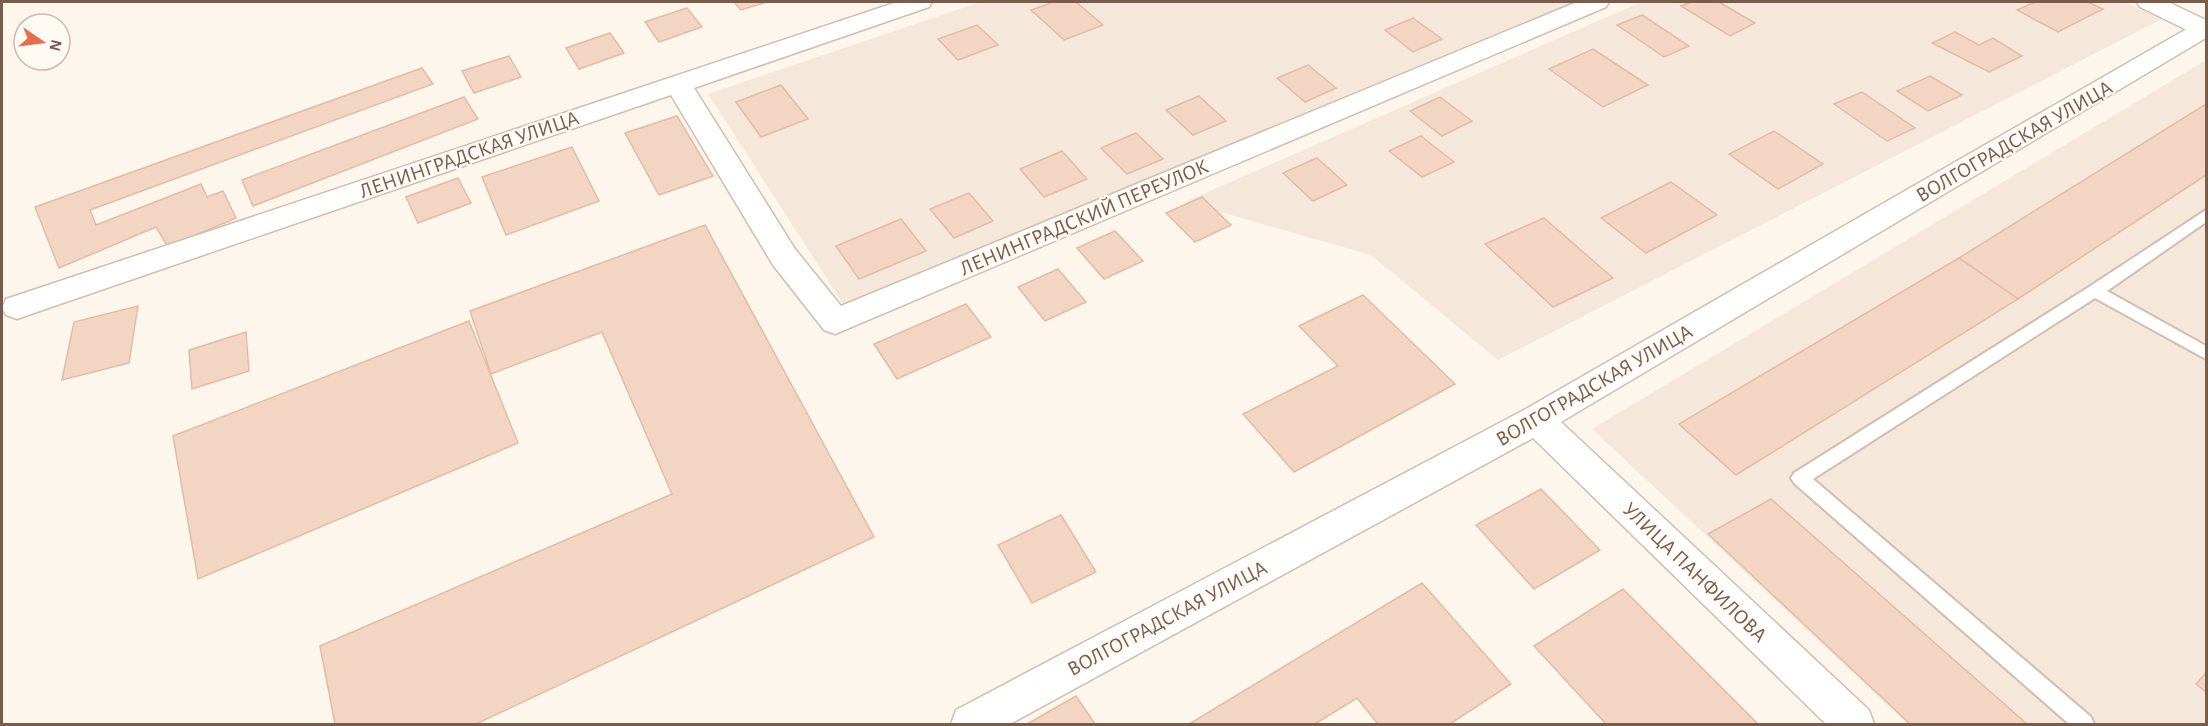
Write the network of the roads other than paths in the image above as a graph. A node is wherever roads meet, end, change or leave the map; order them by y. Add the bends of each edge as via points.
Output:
1 (920, 2) edge
2 (1597, 2) edge
3 (2149, 2) edge
4 (2206, 29) edge
5 (678, 84) junction
6 (2206, 215) edge
7 (2095, 291) junction
8 (18, 307) dead end
9 (2206, 352) edge
10 (1536, 420) junction
11 (971, 724) edge
12 (1854, 724) edge
13 (2084, 724) edge

1 - 5 street, ЛЕНИНГРАДСКАЯ УЛИЦА
2 - 5 street, ЛЕНИНГРАДСКИЙ ПЕРЕУЛОК via 835,322 784,257
3 - 4 street
4 - 10 street, ВОЛГОГРАДСКАЯ УЛИЦА
5 - 8 street, ЛЕНИНГРАДСКАЯ УЛИЦА
6 - 7 lane
7 - 9 lane
7 - 13 lane via 1800,478
10 - 11 street, ВОЛГОГРАДСКАЯ УЛИЦА
10 - 12 street, УЛИЦА ПАНФИЛОВА

